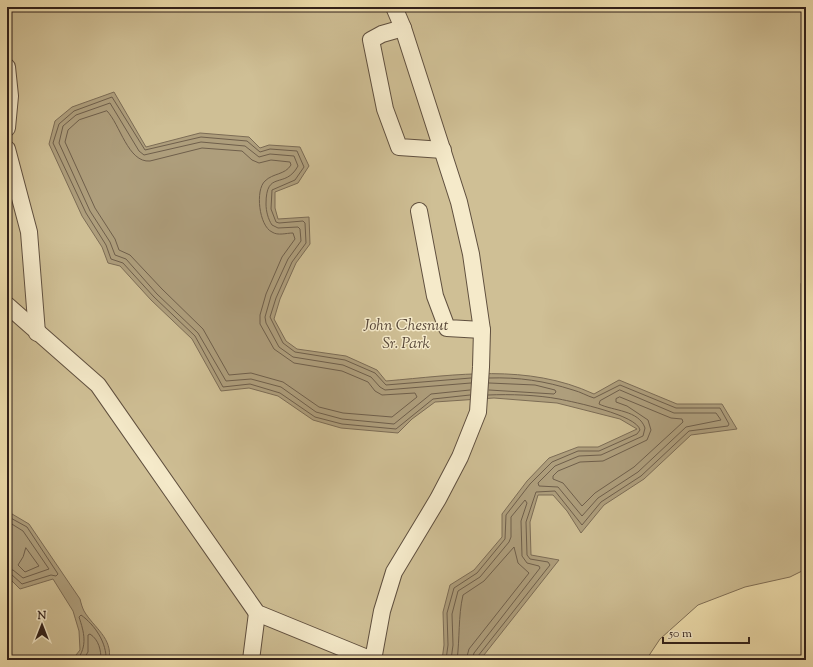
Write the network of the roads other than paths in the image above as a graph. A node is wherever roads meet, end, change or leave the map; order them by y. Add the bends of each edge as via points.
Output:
1 (394, 7) edge
2 (403, 28) junction
3 (7, 67) edge
4 (7, 128) edge
5 (7, 149) edge
6 (443, 150) junction
7 (419, 211) dead end
8 (7, 305) edge
9 (482, 330) junction
10 (37, 333) junction
11 (257, 613) junction
12 (251, 660) edge
13 (373, 660) edge

1 - 2 lane
2 - 6 lane
2 - 6 lane via 371,40 385,109 399,147
3 - 4 lane via 10,96
5 - 10 lane via 29,232
6 - 9 lane via 471,254
7 - 9 lane via 435,296 447,328
8 - 10 lane
9 - 13 lane via 478,412 460,457 438,499 394,572 382,611
10 - 11 lane via 98,385
11 - 12 lane
11 - 13 lane

